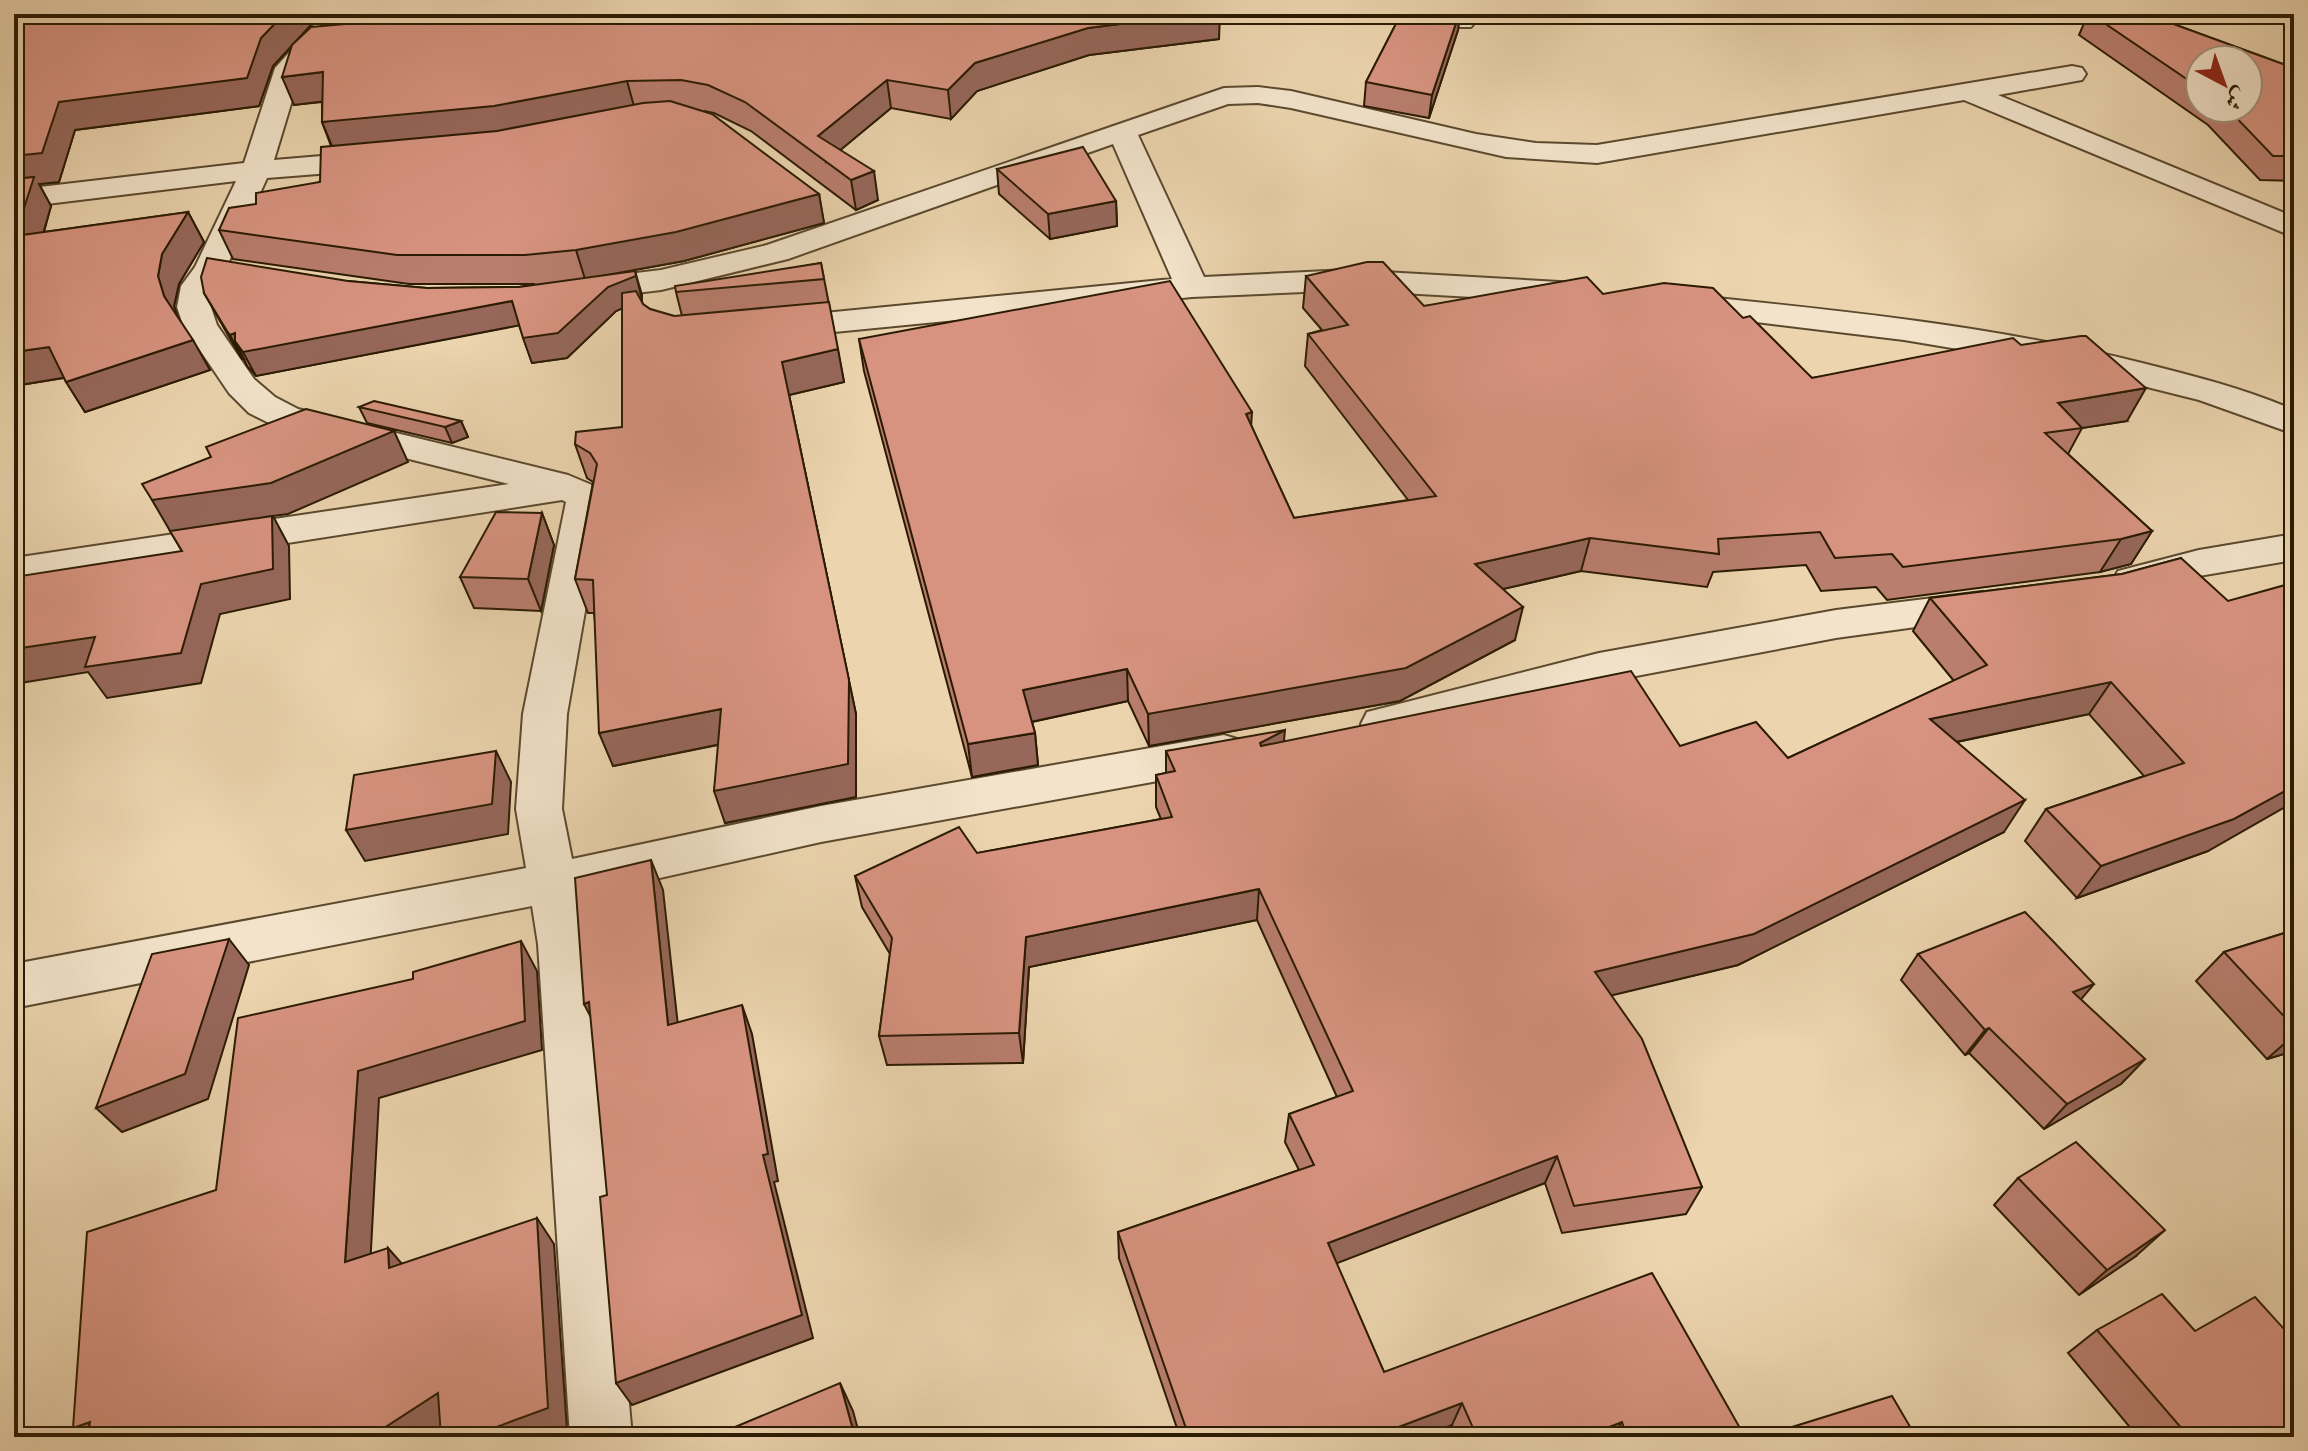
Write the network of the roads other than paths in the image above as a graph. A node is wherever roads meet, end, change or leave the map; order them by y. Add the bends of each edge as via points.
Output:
1 (331, 34) edge
2 (2072, 74) dead end
3 (1963, 90) junction
4 (1122, 131) junction
5 (403, 158) edge
6 (256, 170) junction
7 (14, 199) edge
8 (829, 208) dead end
9 (854, 227) junction
10 (2294, 228) edge
11 (1192, 287) junction
12 (545, 294) edge
13 (1602, 296) edge
14 (1645, 301) edge
15 (745, 331) edge
16 (2294, 423) edge
17 (568, 487) junction
18 (2294, 547) edge
19 (14, 572) edge
20 (2101, 589) edge
21 (2024, 600) edge
22 (1340, 732) edge
23 (1263, 746) edge
24 (551, 883) junction
25 (14, 986) edge
26 (601, 1437) edge

1 - 6 street via 288,68
2 - 3 street
3 - 4 street via 1597,154 1551,156 1249,93 1224,96
3 - 10 street
4 - 9 street
4 - 11 street
5 - 6 street
6 - 7 street
6 - 17 street via 226,270 197,286 194,307 200,325 241,386 286,417
8 - 9 street
9 - 12 street via 662,295
11 - 13 street via 1348,280
11 - 15 street
14 - 16 street via 1900,327 2059,353 2169,380
17 - 19 street
17 - 24 street via 582,492 586,505 545,714 539,809
18 - 20 street via 2199,563
21 - 22 street via 1836,624 1599,668
23 - 24 street via 821,824
24 - 25 street
24 - 26 street via 563,944

